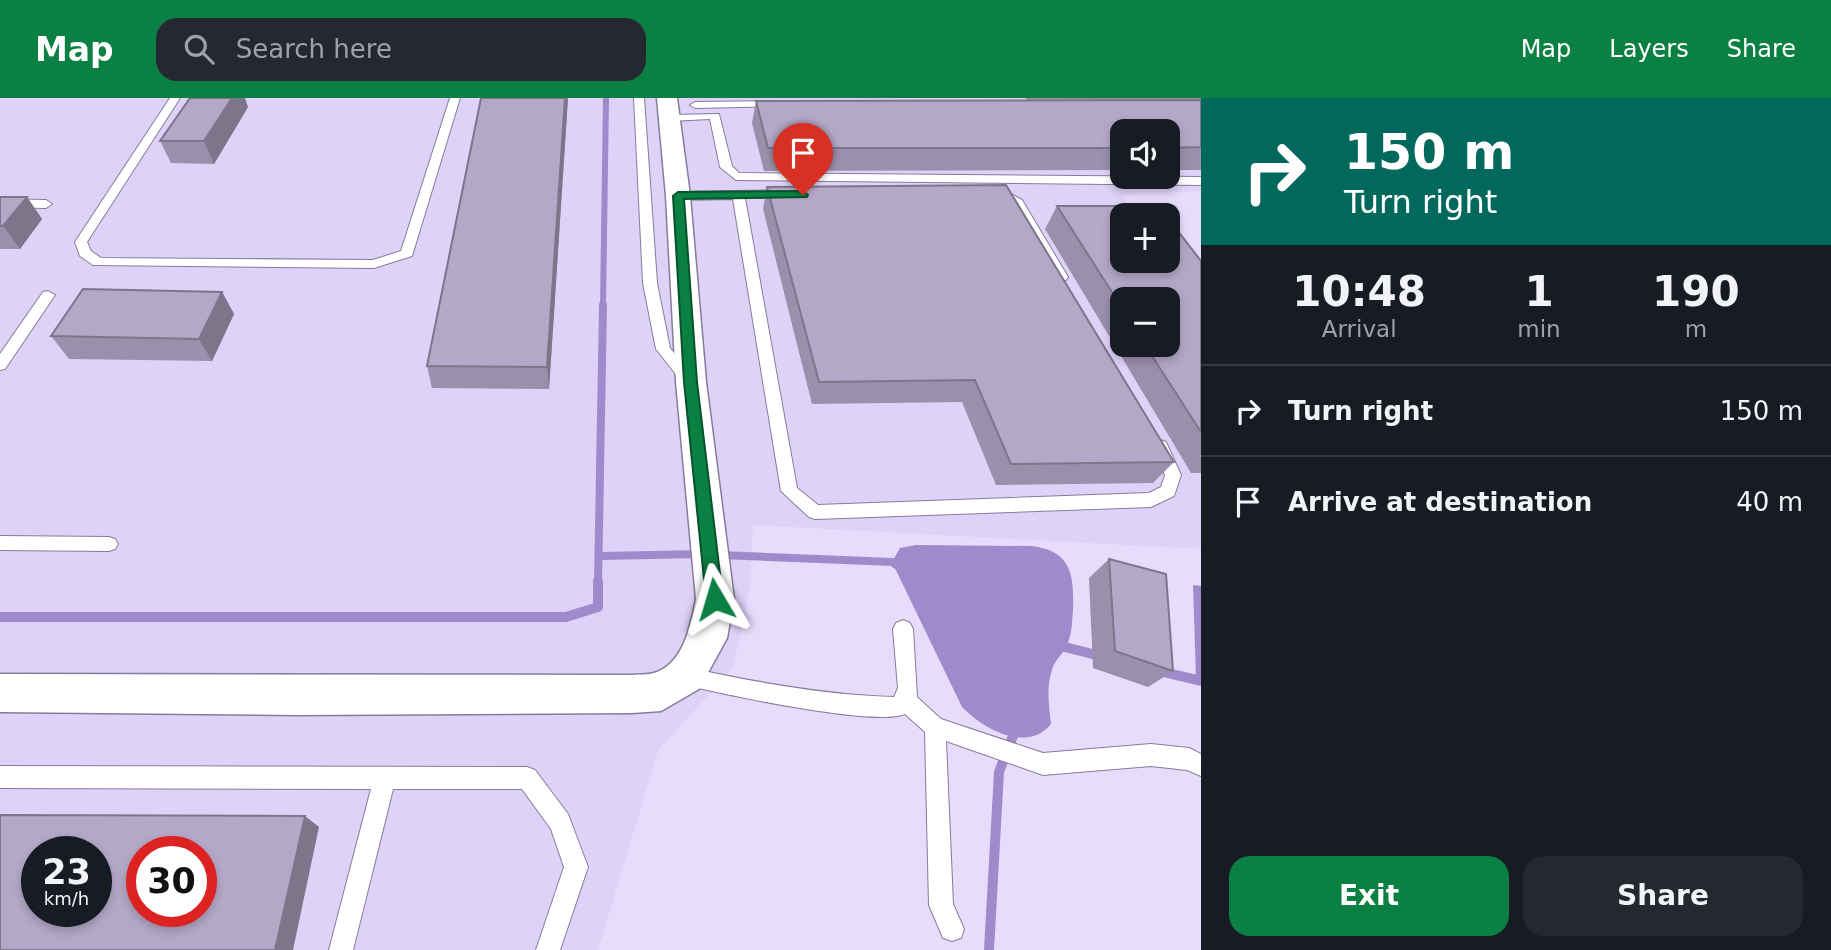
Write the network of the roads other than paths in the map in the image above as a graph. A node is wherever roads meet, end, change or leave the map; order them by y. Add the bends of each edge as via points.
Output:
1 (175, 98) edge
2 (455, 98) edge
3 (639, 98) edge
4 (713, 101) edge
5 (795, 104) edge
6 (668, 107) edge
7 (1201, 181) edge
8 (804, 195) edge
9 (678, 196) junction
10 (739, 197) junction
11 (980, 197) edge
12 (0, 203) edge
13 (46, 204) dead end
14 (1067, 286) edge
15 (48, 295) dead end
16 (0, 365) edge
17 (691, 382) junction
18 (1149, 428) edge
19 (0, 543) edge
20 (109, 544) dead end
21 (903, 629) dead end
22 (685, 676) junction
23 (0, 693) edge
24 (906, 701) junction
25 (941, 730) junction
26 (1201, 765) edge
27 (0, 777) edge
28 (385, 778) junction
29 (953, 929) dead end
30 (341, 950) edge
31 (548, 950) edge

1 - 2 lane via 81,242 85,253 98,262 374,264 407,253
3 - 17 lane via 650,283 663,349
4 - 5 lane
4 - 6 lane
6 - 7 lane via 715,116 726,167 736,176
6 - 9 street
8 - 10 lane
9 - 10 lane
9 - 17 street
10 - 18 lane via 789,491 815,512 1151,500 1168,491 1173,475
11 - 14 lane via 1007,197 1018,203
12 - 13 lane
15 - 16 lane
17 - 22 street via 715,599 708,638
19 - 20 lane
21 - 24 lane
22 - 23 street via 661,692 632,694
22 - 24 lane via 865,706 897,707
24 - 25 lane
25 - 26 lane via 1043,764 1151,755 1189,759
25 - 29 lane via 941,905
27 - 28 lane
28 - 30 lane
28 - 31 lane via 527,778 560,822 576,867

